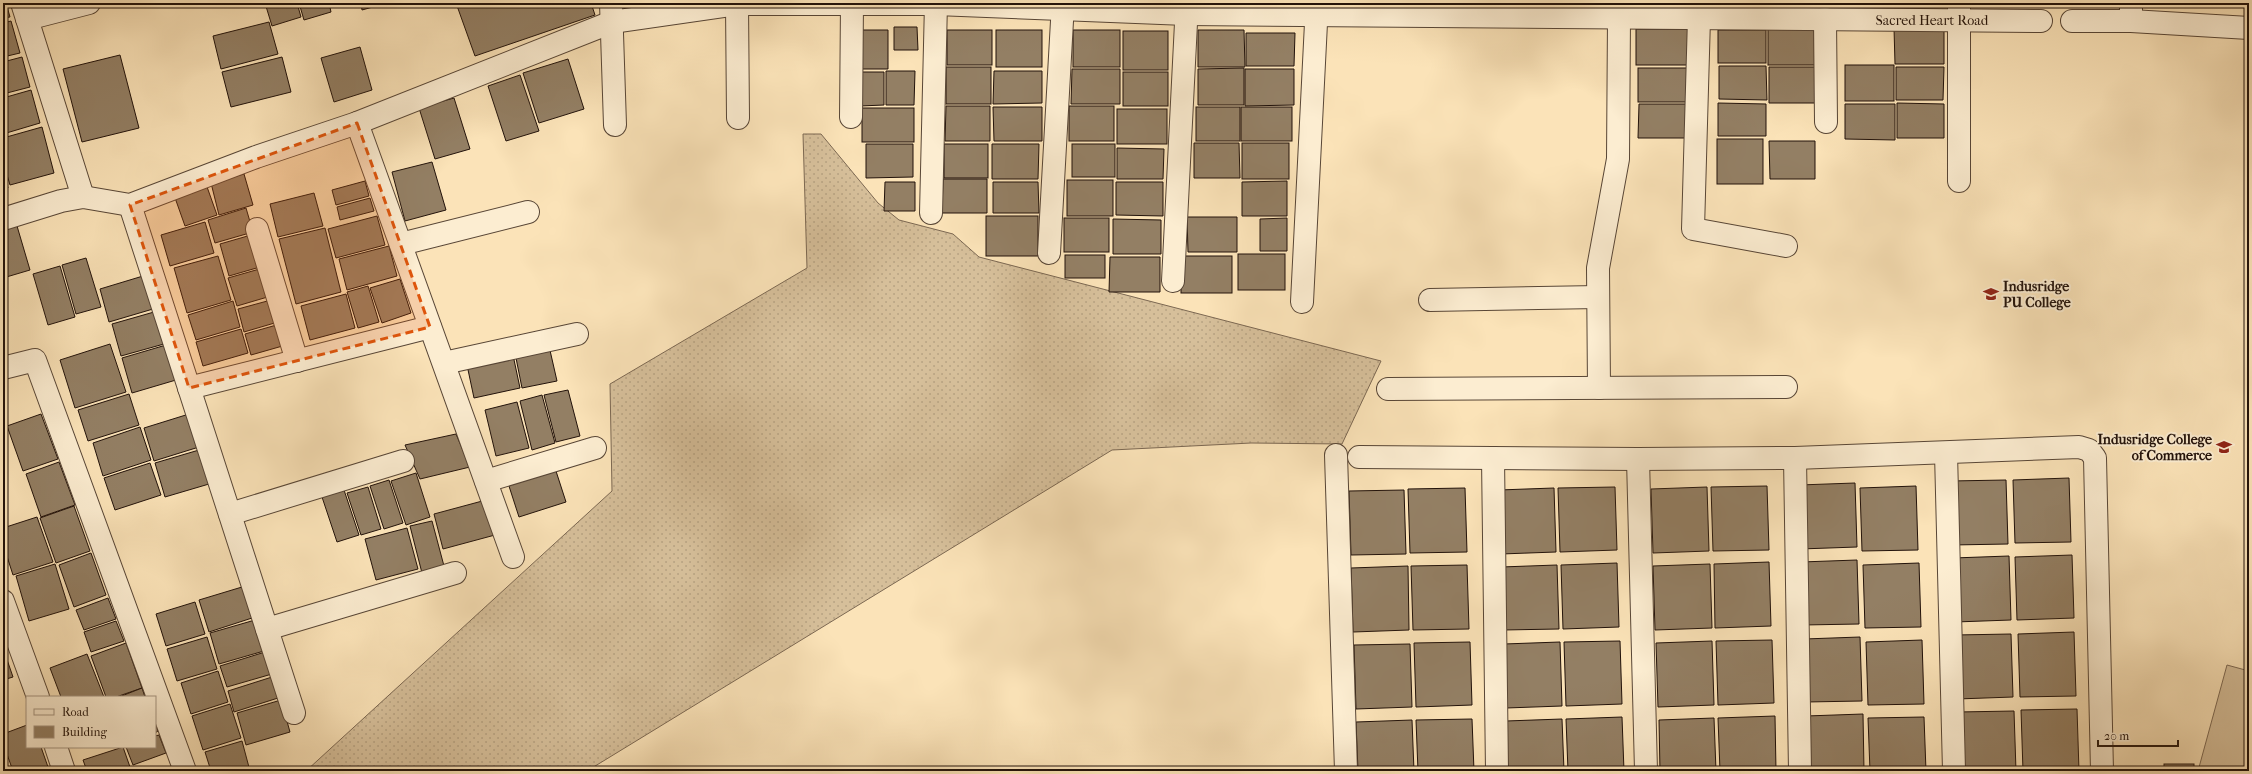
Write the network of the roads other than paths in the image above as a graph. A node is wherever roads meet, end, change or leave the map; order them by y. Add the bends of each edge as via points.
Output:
1 (89, 3) edge
2 (936, 3) edge
3 (737, 4) junction
4 (852, 4) junction
5 (1063, 6) edge
6 (1187, 8) edge
7 (1316, 9) edge
8 (1446, 9) edge
9 (1576, 10) edge
10 (24, 11) edge
11 (611, 12) edge
12 (1959, 12) edge
13 (2131, 12) edge
14 (1619, 18) junction
15 (1699, 18) junction
16 (1825, 19) junction
17 (2041, 21) dead end
18 (2072, 21) dead end
19 (2249, 28) edge
20 (851, 117) dead end
21 (738, 118) dead end
22 (1826, 122) dead end
23 (357, 123) junction
24 (615, 125) dead end
25 (1959, 181) dead end
26 (84, 197) junction
27 (130, 205) junction
28 (528, 212) dead end
29 (931, 213) dead end
30 (3, 219) edge
31 (256, 229) dead end
32 (401, 244) junction
33 (1786, 246) dead end
34 (1049, 253) dead end
35 (1173, 281) dead end
36 (1598, 297) junction
37 (1430, 300) dead end
38 (1302, 302) dead end
39 (430, 327) junction
40 (577, 334) dead end
41 (296, 361) junction
42 (444, 363) junction
43 (3, 368) edge
44 (1786, 386) dead end
45 (189, 388) junction
46 (1599, 388) junction
47 (1388, 389) dead end
48 (595, 448) dead end
49 (1946, 453) junction
50 (1336, 455) dead end
51 (1359, 457) dead end
52 (1493, 458) junction
53 (1795, 458) junction
54 (1638, 459) junction
55 (403, 461) dead end
56 (486, 481) junction
57 (230, 514) junction
58 (513, 557) dead end
59 (455, 573) dead end
60 (3, 601) edge
61 (267, 629) junction
62 (38, 696) edge
63 (294, 713) dead end
64 (56, 748) edge
65 (64, 771) edge
66 (185, 771) edge
67 (1346, 771) edge
68 (1497, 771) edge
69 (1646, 771) edge
70 (1800, 771) edge
71 (1954, 771) edge
72 (2102, 771) edge

1 - 10 street
2 - 4 street, Sacred Heart Road
2 - 5 street, Sacred Heart Road
2 - 29 street
3 - 4 street, Sacred Heart Road
3 - 11 street, Sacred Heart Road
3 - 21 street
4 - 20 street
5 - 6 street, Sacred Heart Road
5 - 34 street
6 - 7 street, Sacred Heart Road
6 - 35 street
7 - 8 street, Sacred Heart Road
7 - 38 street
8 - 9 street, Sacred Heart Road
9 - 14 street, Sacred Heart Road
10 - 26 street
11 - 23 street, Sacred Heart Road
11 - 24 street
12 - 16 street, Sacred Heart Road
12 - 17 street, Sacred Heart Road
12 - 25 street
13 - 18 street
13 - 19 street
14 - 15 street, Sacred Heart Road
14 - 36 street via 1618,159 1598,268
15 - 16 street, Sacred Heart Road
15 - 33 street via 1693,230
16 - 22 street
23 - 27 street, Sacred Heart Road via 256,157
23 - 32 street
26 - 27 street
26 - 30 street via 61,201
27 - 45 street
28 - 32 street
31 - 41 street
32 - 39 street
36 - 37 street
36 - 46 street
39 - 41 street
39 - 42 street
40 - 42 street
41 - 45 street
42 - 56 street
43 - 66 street via 35,360
44 - 46 street
45 - 57 street
46 - 47 street
48 - 56 street
49 - 53 street
49 - 71 street
49 - 72 street via 2079,447 2090,450 2095,458
50 - 67 street
51 - 52 street
52 - 54 street
52 - 68 street
53 - 54 street
53 - 70 street
54 - 69 street
55 - 57 street
56 - 58 street
57 - 61 street
59 - 61 street
60 - 62 street
61 - 63 street
64 - 65 street

